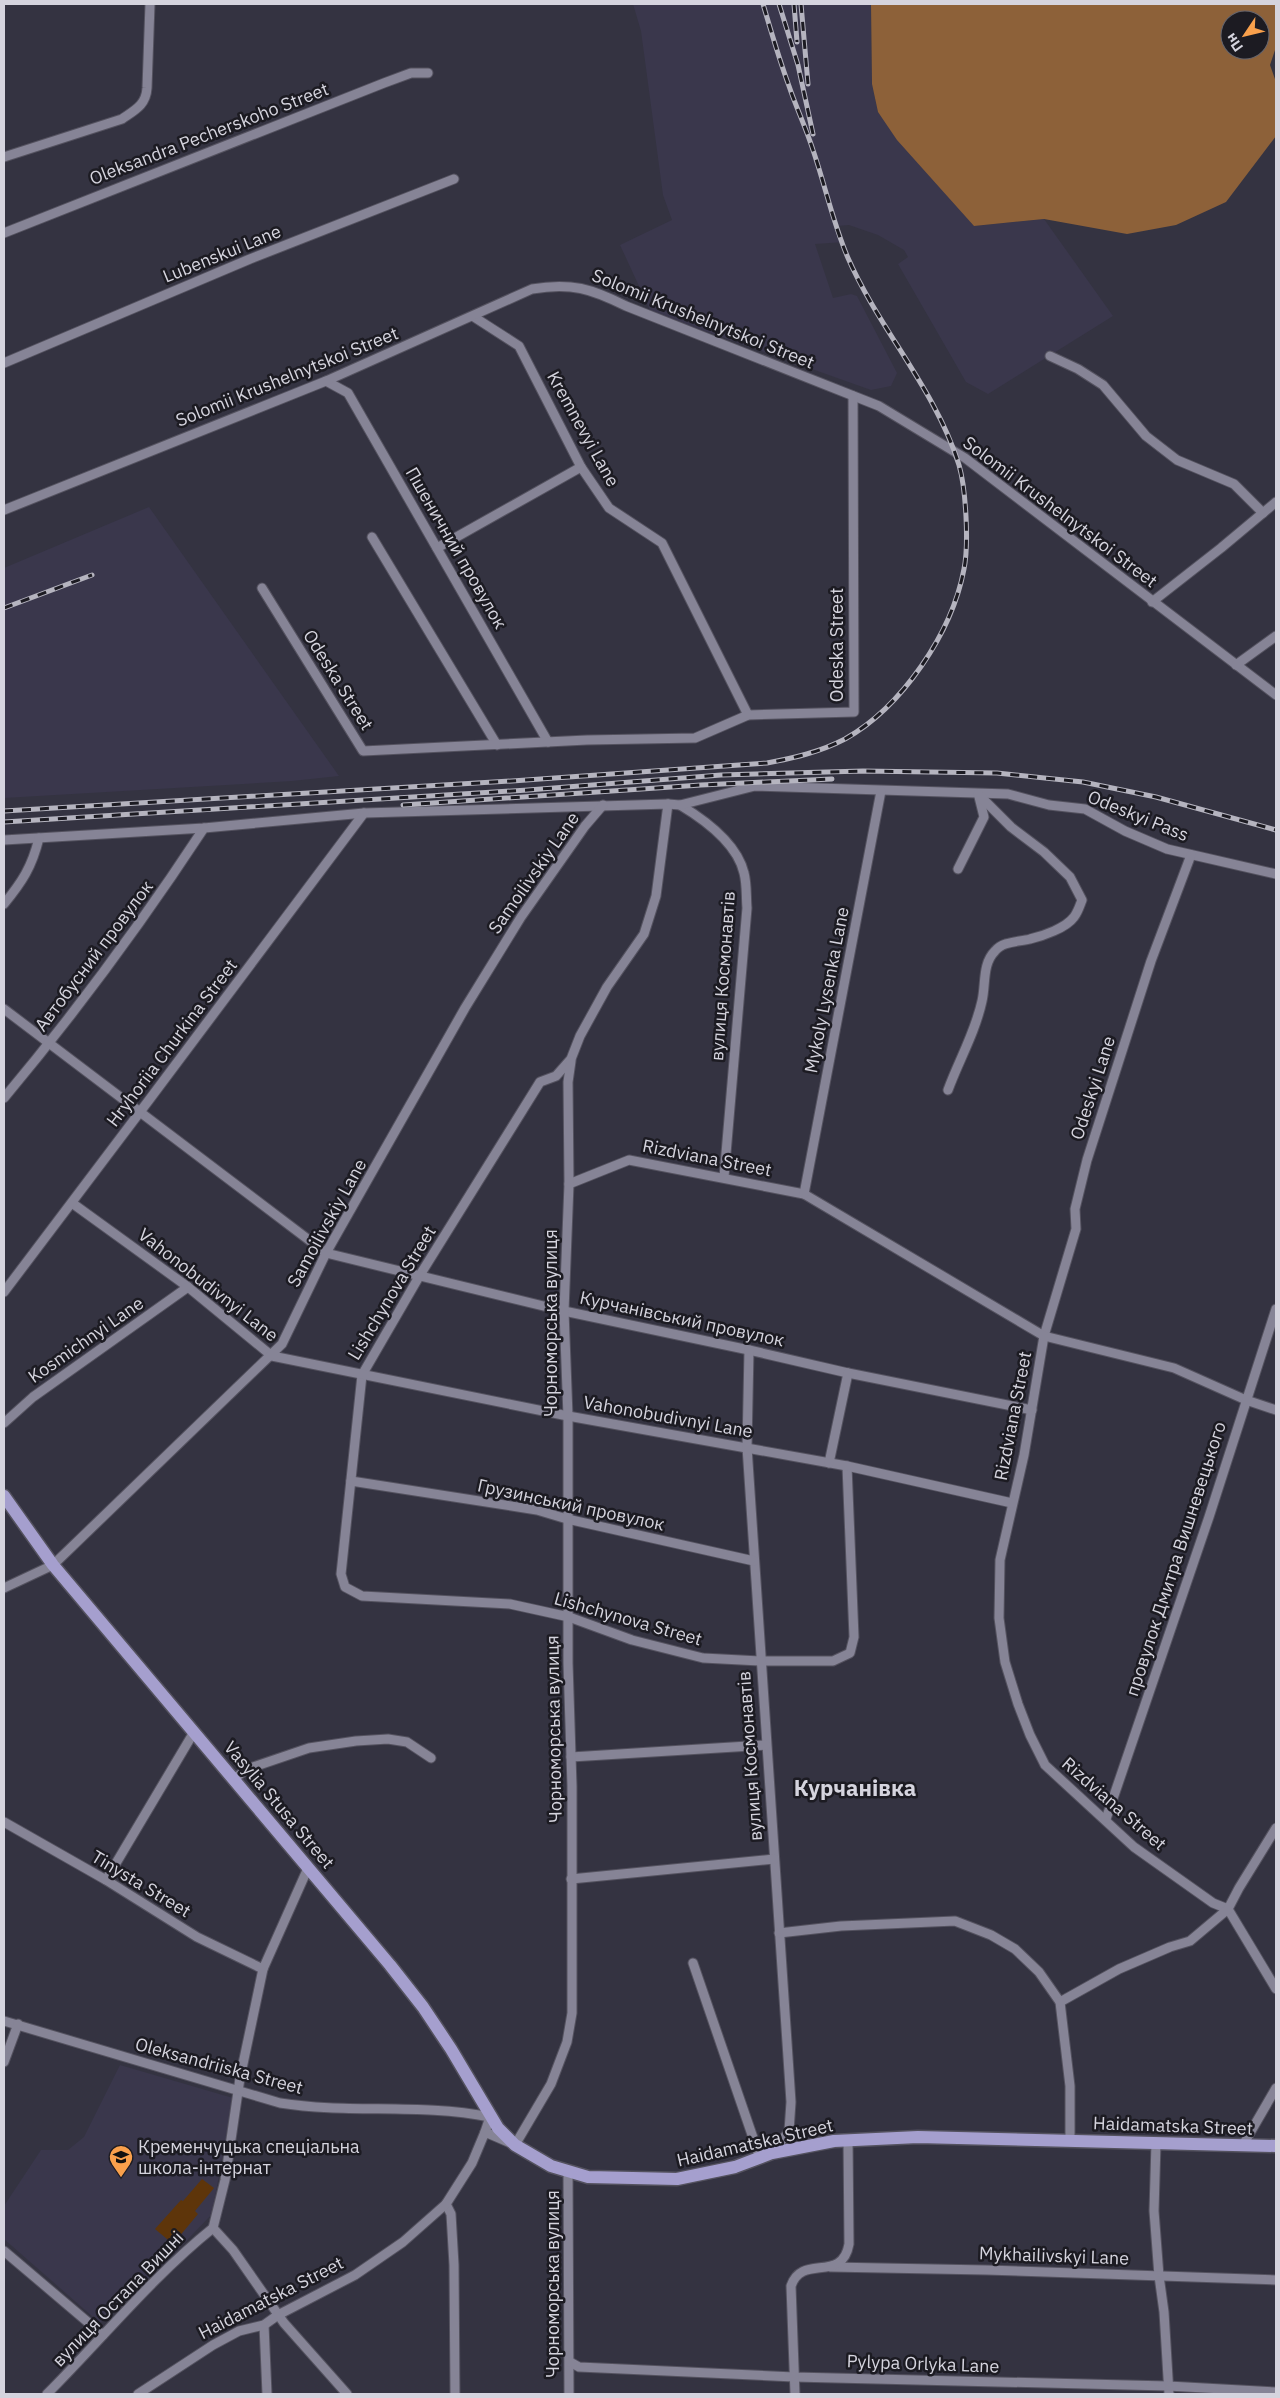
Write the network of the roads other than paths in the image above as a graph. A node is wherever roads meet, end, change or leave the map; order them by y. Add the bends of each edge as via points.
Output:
1 (150, 4) edge
2 (428, 73) dead end
3 (4, 157) edge
4 (454, 179) dead end
5 (4, 233) edge
6 (474, 317) junction
7 (1050, 356) dead end
8 (4, 363) edge
9 (326, 381) junction
10 (853, 396) junction
11 (581, 467) junction
12 (1276, 502) edge
13 (4, 510) edge
14 (1264, 513) junction
15 (372, 537) dead end
16 (437, 548) junction
17 (262, 588) dead end
18 (1152, 602) junction
19 (1276, 636) edge
20 (1236, 665) junction
21 (1276, 694) edge
22 (748, 714) junction
23 (548, 742) junction
24 (497, 745) junction
25 (881, 791) junction
26 (978, 794) junction
27 (668, 804) junction
28 (604, 805) junction
29 (680, 805) junction
30 (364, 813) junction
31 (204, 828) junction
32 (39, 838) junction
33 (4, 840) edge
34 (1191, 855) junction
35 (958, 869) dead end
36 (1276, 874) edge
37 (4, 904) edge
38 (4, 1009) edge
39 (50, 1043) junction
40 (571, 1059) junction
41 (948, 1090) dead end
42 (4, 1098) edge
43 (140, 1110) junction
44 (724, 1177) junction
45 (569, 1184) junction
46 (804, 1194) junction
47 (72, 1203) junction
48 (326, 1253) junction
49 (420, 1275) junction
50 (188, 1287) junction
51 (4, 1292) edge
52 (1276, 1309) edge
53 (564, 1311) junction
54 (1044, 1336) junction
55 (750, 1350) junction
56 (272, 1356) junction
57 (848, 1373) junction
58 (362, 1375) junction
59 (1246, 1400) junction
60 (1032, 1410) junction
61 (1276, 1410) edge
62 (568, 1416) junction
63 (4, 1423) edge
64 (747, 1448) junction
65 (829, 1463) junction
66 (847, 1466) junction
67 (351, 1481) junction
68 (4, 1496) edge
69 (1012, 1503) junction
70 (567, 1519) junction
71 (754, 1561) junction
72 (53, 1565) junction
73 (4, 1588) edge
74 (569, 1617) junction
75 (760, 1661) junction
76 (194, 1732) junction
77 (766, 1745) junction
78 (571, 1757) junction
79 (431, 1758) dead end
80 (234, 1779) junction
81 (1106, 1819) junction
82 (4, 1822) edge
83 (1276, 1828) edge
84 (774, 1859) junction
85 (308, 1868) junction
86 (572, 1879) junction
87 (106, 1880) junction
88 (1228, 1909) junction
89 (779, 1933) junction
90 (693, 1963) dead end
91 (263, 1970) junction
92 (1276, 1989) edge
93 (1060, 2002) junction
94 (4, 2021) edge
95 (18, 2024) junction
96 (4, 2062) edge
97 (1276, 2088) edge
98 (238, 2092) junction
99 (490, 2117) junction
100 (485, 2132) junction
101 (848, 2140) junction
102 (1070, 2140) junction
103 (1156, 2143) junction
104 (515, 2145) junction
105 (1242, 2145) junction
106 (1276, 2146) edge
107 (766, 2155) junction
108 (568, 2173) junction
109 (446, 2204) junction
110 (213, 2228) junction
111 (4, 2251) edge
112 (830, 2267) junction
113 (1158, 2276) junction
114 (1276, 2280) edge
115 (278, 2315) junction
116 (264, 2325) junction
117 (103, 2335) junction
118 (570, 2362) junction
119 (794, 2377) junction
120 (1169, 2390) edge
121 (1276, 2392) edge
122 (47, 2394) edge
123 (138, 2394) edge
124 (267, 2394) edge
125 (347, 2394) edge
126 (455, 2394) edge
127 (569, 2394) edge
128 (795, 2394) edge

1 - 3 street via 146,98 139,108 122,119
2 - 5 street, Oleksandra Pecherskoho Street via 411,73 384,83
4 - 8 street, Lubenskui Lane via 250,259
6 - 9 street, Solomii Krushelnytskoi Street
6 - 10 street, Solomii Krushelnytskoi Street via 532,289 574,286 600,293
6 - 11 street, Kremnevyi Lane via 519,346
7 - 14 street via 1102,385 1146,436 1177,460 1234,484
9 - 13 street, Solomii Krushelnytskoi Street
9 - 16 street, Пшеничний провулок via 348,393
10 - 18 street, Solomii Krushelnytskoi Street via 879,406 965,458
10 - 22 street, Odeska Street via 854,712
11 - 16 street
11 - 22 street, Kremnevyi Lane via 609,508 662,543
12 - 14 street
14 - 18 street
15 - 24 street
16 - 23 street, Пшеничний провулок
17 - 24 street, Odeska Street via 363,751
18 - 20 street, Solomii Krushelnytskoi Street
19 - 20 street
20 - 21 street, Solomii Krushelnytskoi Street
22 - 23 street, Odeska Street via 695,738
23 - 24 street, Odeska Street
25 - 26 street, Odeskyi Pass
25 - 29 street, Odeskyi Pass via 755,786
25 - 46 street, Mykoly Lysenka Lane
26 - 34 street, Odeskyi Pass via 1008,794 1050,805 1085,809 1125,831 1167,849
26 - 35 street via 984,817
26 - 41 street via 1070,877 1082,900 1074,917 1058,928 1031,940 1014,941 997,948 988,959 983,999 974,1031 960,1056
27 - 28 street
27 - 29 street
27 - 40 street, Lishchynova Street via 664,849 651,915 636,946 592,1013
28 - 30 street
28 - 48 street, Samoilivskiy Lane via 585,826 516,925
29 - 44 street, вулиця Космонавтів via 715,831 731,848 744,872 748,908
30 - 31 street
30 - 43 street, Hryhoriia Churkina Street via 208,1024
31 - 32 street
31 - 39 street, Автобусний провулок via 149,912
32 - 33 street
32 - 37 street via 33,862
34 - 36 street, Odeskyi Pass
34 - 54 street, Odeskyi Lane via 1151,961 1103,1107 1075,1209 1076,1230
38 - 39 street
39 - 42 street, Автобусний провулок
39 - 43 street
40 - 45 street, Чорноморська вулиця via 568,1082
40 - 49 street, Lishchynova Street via 556,1076 540,1082
43 - 47 street, Hryhoriia Churkina Street
43 - 48 street
44 - 45 street, Rizdviana Street via 629,1160
44 - 46 street, Rizdviana Street
45 - 53 street, Чорноморська вулиця
46 - 54 street, Rizdviana Street
47 - 50 street, Vahonobudivnyi Lane
47 - 51 street, Hryhoriia Churkina Street
48 - 49 street, Курчанівський провулок
48 - 56 street, Samoilivskiy Lane via 282,1344
49 - 53 street, Курчанівський провулок
49 - 58 street, Lishchynova Street
50 - 56 street, Vahonobudivnyi Lane
50 - 63 street, Kosmichnyi Lane via 33,1397
52 - 59 street, провулок Дмитра Вишневецького
53 - 55 street, Курчанівський провулок
53 - 62 street, Чорноморська вулиця
54 - 59 street, Rizdviana Street via 1174,1368
54 - 60 street, Rizdviana Street
55 - 57 street, Курчанівський провулок
55 - 64 street, вулиця Космонавтів
56 - 58 street, Vahonobudivnyi Lane
56 - 72 street, Samoilivskiy Lane
57 - 60 street, Курчанівський провулок
57 - 65 street
58 - 62 street, Vahonobudivnyi Lane
58 - 67 street, Lishchynova Street
59 - 61 street, Rizdviana Street
59 - 81 street, провулок Дмитра Вишневецького
60 - 69 street, Rizdviana Street
62 - 64 street, Vahonobudivnyi Lane
62 - 70 street, Чорноморська вулиця
64 - 65 street, Vahonobudivnyi Lane
64 - 71 street, вулиця Космонавтів
65 - 66 street, Vahonobudivnyi Lane
66 - 69 street, Vahonobudivnyi Lane
66 - 75 street, Lishchynova Street via 854,1637 850,1653 833,1661
67 - 70 street, Грузинський провулок via 537,1510
67 - 74 street, Lishchynova Street via 341,1574 345,1587 362,1596 510,1604
68 - 72 main road, Vasylia Stusa Street
69 - 81 street, Rizdviana Street via 1000,1560 999,1618 1008,1670 1030,1735 1045,1765
70 - 71 street, Грузинський провулок
70 - 74 street, Чорноморська вулиця
71 - 75 street, вулиця Космонавтів
72 - 73 street, Samoilivskiy Lane
72 - 76 main road, Vasylia Stusa Street
74 - 75 street, Lishchynova Street via 632,1640 703,1658
74 - 78 street, Чорноморська вулиця
75 - 77 street, вулиця Космонавтів
76 - 80 main road, Vasylia Stusa Street
76 - 87 street
77 - 78 street
77 - 84 street, вулиця Космонавтів
78 - 86 street, Чорноморська вулиця
79 - 80 street via 407,1742 388,1739 356,1741 309,1748 247,1769
80 - 85 main road, Vasylia Stusa Street
81 - 88 street, Rizdviana Street via 1134,1847 1213,1903
82 - 87 street, Tinysta Street
83 - 88 street
84 - 86 street
84 - 89 street, вулиця Космонавтів
85 - 91 street
85 - 99 main road, Vasylia Stusa Street via 423,2007
86 - 104 street, Чорноморська вулиця via 572,2013 568,2042 551,2084
87 - 91 street, Tinysta Street via 197,1937
88 - 92 street
88 - 93 street via 1190,1941 1119,1969
89 - 93 street, Haidamatska Street via 842,1926 955,1921 991,1935 1014,1950 1039,1972
89 - 107 street, вулиця Космонавтів via 792,2102 789,2131
90 - 107 street
91 - 98 street
93 - 102 street, Haidamatska Street via 1070,2086
94 - 95 street, Oleksandriiska Street
95 - 96 street
95 - 98 street, Oleksandriiska Street
97 - 105 street
98 - 99 street, Oleksandriiska Street via 310,2108 423,2108 457,2110
98 - 110 street
99 - 100 street
99 - 104 main road, Vasylia Stusa Street
100 - 104 street, Haidamatska Street
100 - 109 street, Haidamatska Street via 472,2163
101 - 102 main road, Haidamatska Street via 918,2137
101 - 107 main road, Haidamatska Street
101 - 112 street via 849,2244 844,2260
102 - 103 main road, Haidamatska Street
103 - 105 main road, Haidamatska Street
103 - 113 street via 1154,2211
104 - 108 main road, Haidamatska Street
105 - 106 main road, Haidamatska Street
107 - 108 main road, Haidamatska Street via 735,2167 677,2179 608,2179
108 - 118 street, Чорноморська вулиця
109 - 115 street, Haidamatska Street via 403,2242 355,2274
109 - 126 street via 451,2214 454,2265
110 - 115 street via 233,2250
110 - 117 street, вулиця Остапа Вишні
111 - 117 street
112 - 113 street, Mykhailivskyi Lane
112 - 119 street, Mykhailivskyi Lane via 808,2269 793,2278 790,2297
113 - 114 street, Mykhailivskyi Lane
113 - 120 street via 1164,2312
115 - 116 street, Haidamatska Street
115 - 125 street
116 - 123 street, Haidamatska Street via 239,2331 213,2345
116 - 124 street
117 - 122 street, вулиця Остапа Вишні
118 - 119 street, Pylypa Orlyka Lane via 579,2367
118 - 127 street, Чорноморська вулиця
119 - 120 street, Pylypa Orlyka Lane
119 - 128 street
120 - 121 street, Pylypa Orlyka Lane

